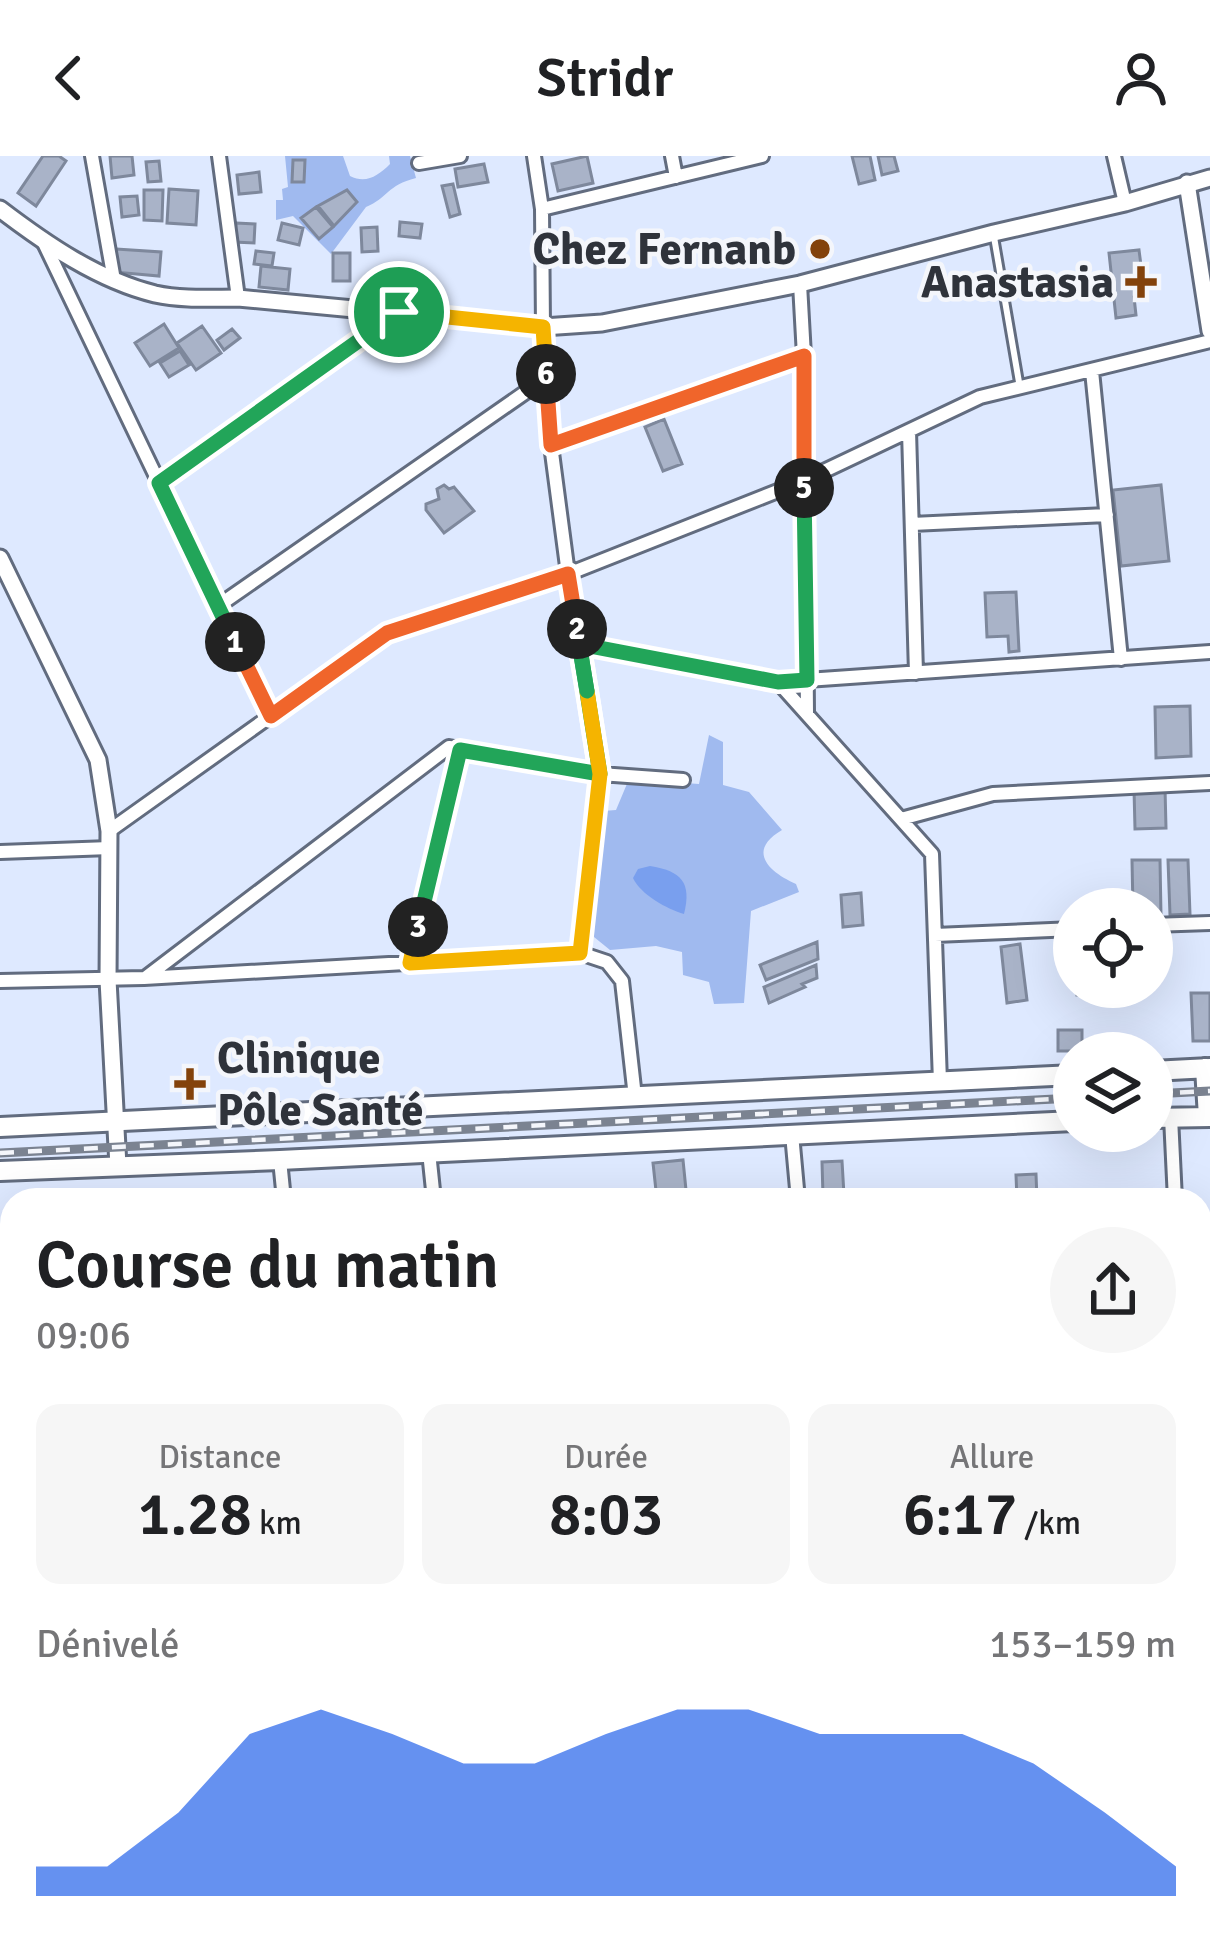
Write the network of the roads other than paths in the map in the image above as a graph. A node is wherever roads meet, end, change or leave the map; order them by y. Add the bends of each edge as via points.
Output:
1 (92, 156) edge
2 (219, 156) edge
3 (460, 156) edge
4 (534, 156) edge
5 (672, 156) edge
6 (762, 156) edge
7 (1114, 156) edge
8 (419, 163) dead end
9 (676, 177) junction
10 (1210, 178) edge
11 (1186, 183) junction
12 (1124, 203) junction
13 (0, 209) edge
14 (542, 209) junction
15 (994, 233) junction
16 (43, 242) junction
17 (114, 280) junction
18 (800, 284) junction
19 (238, 298) junction
20 (399, 312) junction
21 (543, 327) junction
22 (1210, 331) edge
23 (1210, 341) edge
24 (804, 356) junction
25 (1092, 371) junction
26 (546, 378) junction
27 (1020, 388) junction
28 (909, 431) junction
29 (551, 445) junction
30 (803, 481) junction
31 (159, 483) junction
32 (1107, 515) junction
33 (912, 524) junction
34 (0, 558) edge
35 (568, 574) junction
36 (218, 606) junction
37 (579, 644) junction
38 (1210, 652) edge
39 (1120, 659) junction
40 (916, 673) junction
41 (807, 680) junction
42 (778, 682) junction
43 (807, 715) junction
44 (271, 716) junction
45 (460, 750) junction
46 (600, 774) junction
47 (683, 779) dead end
48 (1210, 782) edge
49 (901, 820) junction
50 (0, 836) edge
51 (110, 840) junction
52 (2, 852) edge
53 (1210, 923) edge
54 (1173, 925) edge
55 (1053, 929) edge
56 (935, 934) junction
57 (580, 953) junction
58 (410, 963) junction
59 (144, 978) junction
60 (108, 980) junction
61 (0, 981) edge
62 (1208, 1068) edge
63 (1173, 1070) edge
64 (1053, 1076) edge
65 (940, 1082) junction
66 (634, 1097) junction
67 (1173, 1117) edge
68 (1209, 1117) edge
69 (115, 1121) junction
70 (1053, 1122) edge
71 (0, 1127) edge
72 (792, 1134) junction
73 (429, 1152) junction
74 (1167, 1152) edge
75 (280, 1160) junction
76 (118, 1166) junction
77 (0, 1171) edge
78 (283, 1188) edge
79 (433, 1188) edge
80 (797, 1188) edge
81 (1173, 1188) edge

1 - 17 street
2 - 19 street
3 - 8 street
4 - 14 street
5 - 9 street
6 - 9 street
7 - 12 street
9 - 14 street
10 - 11 street
11 - 12 street
11 - 22 street
12 - 15 street
13 - 16 street
14 - 21 street
15 - 18 street
15 - 27 lane
16 - 17 street
16 - 31 street
17 - 19 street via 155,294
18 - 21 street
18 - 24 street
19 - 20 street
20 - 21 street
20 - 31 street
21 - 26 street
23 - 25 street
24 - 29 street
24 - 30 street
25 - 27 street
25 - 32 street
26 - 29 street
26 - 36 street
27 - 28 street via 980,397
28 - 30 street
28 - 33 street
29 - 35 street
30 - 35 street
30 - 41 street
31 - 36 street
32 - 33 street
32 - 39 street
33 - 40 street
34 - 51 street via 98,760
35 - 37 street
35 - 44 street via 387,633
36 - 44 street
37 - 42 street
37 - 46 street
38 - 39 street
39 - 40 street
40 - 41 street
41 - 42 street
41 - 43 street
42 - 43 street
43 - 49 street
44 - 51 street
45 - 46 street
45 - 58 street
45 - 59 street via 449,748
46 - 47 street
46 - 57 street
48 - 49 street via 993,794
49 - 56 street via 932,854
50 - 52 street
51 - 52 street
51 - 60 street
53 - 54 street
55 - 56 street
56 - 65 street
57 - 58 street
57 - 66 street via 607,962 622,981
58 - 59 street
59 - 60 street
60 - 61 street
60 - 69 street
62 - 63 main road
62 - 68 main road
64 - 65 main road
65 - 66 main road
66 - 69 main road
67 - 68 main road
69 - 71 main road
69 - 76 street
70 - 72 main road
72 - 73 main road
72 - 80 street
73 - 75 main road
73 - 79 street
74 - 81 street
75 - 76 main road
75 - 78 street
76 - 77 main road

